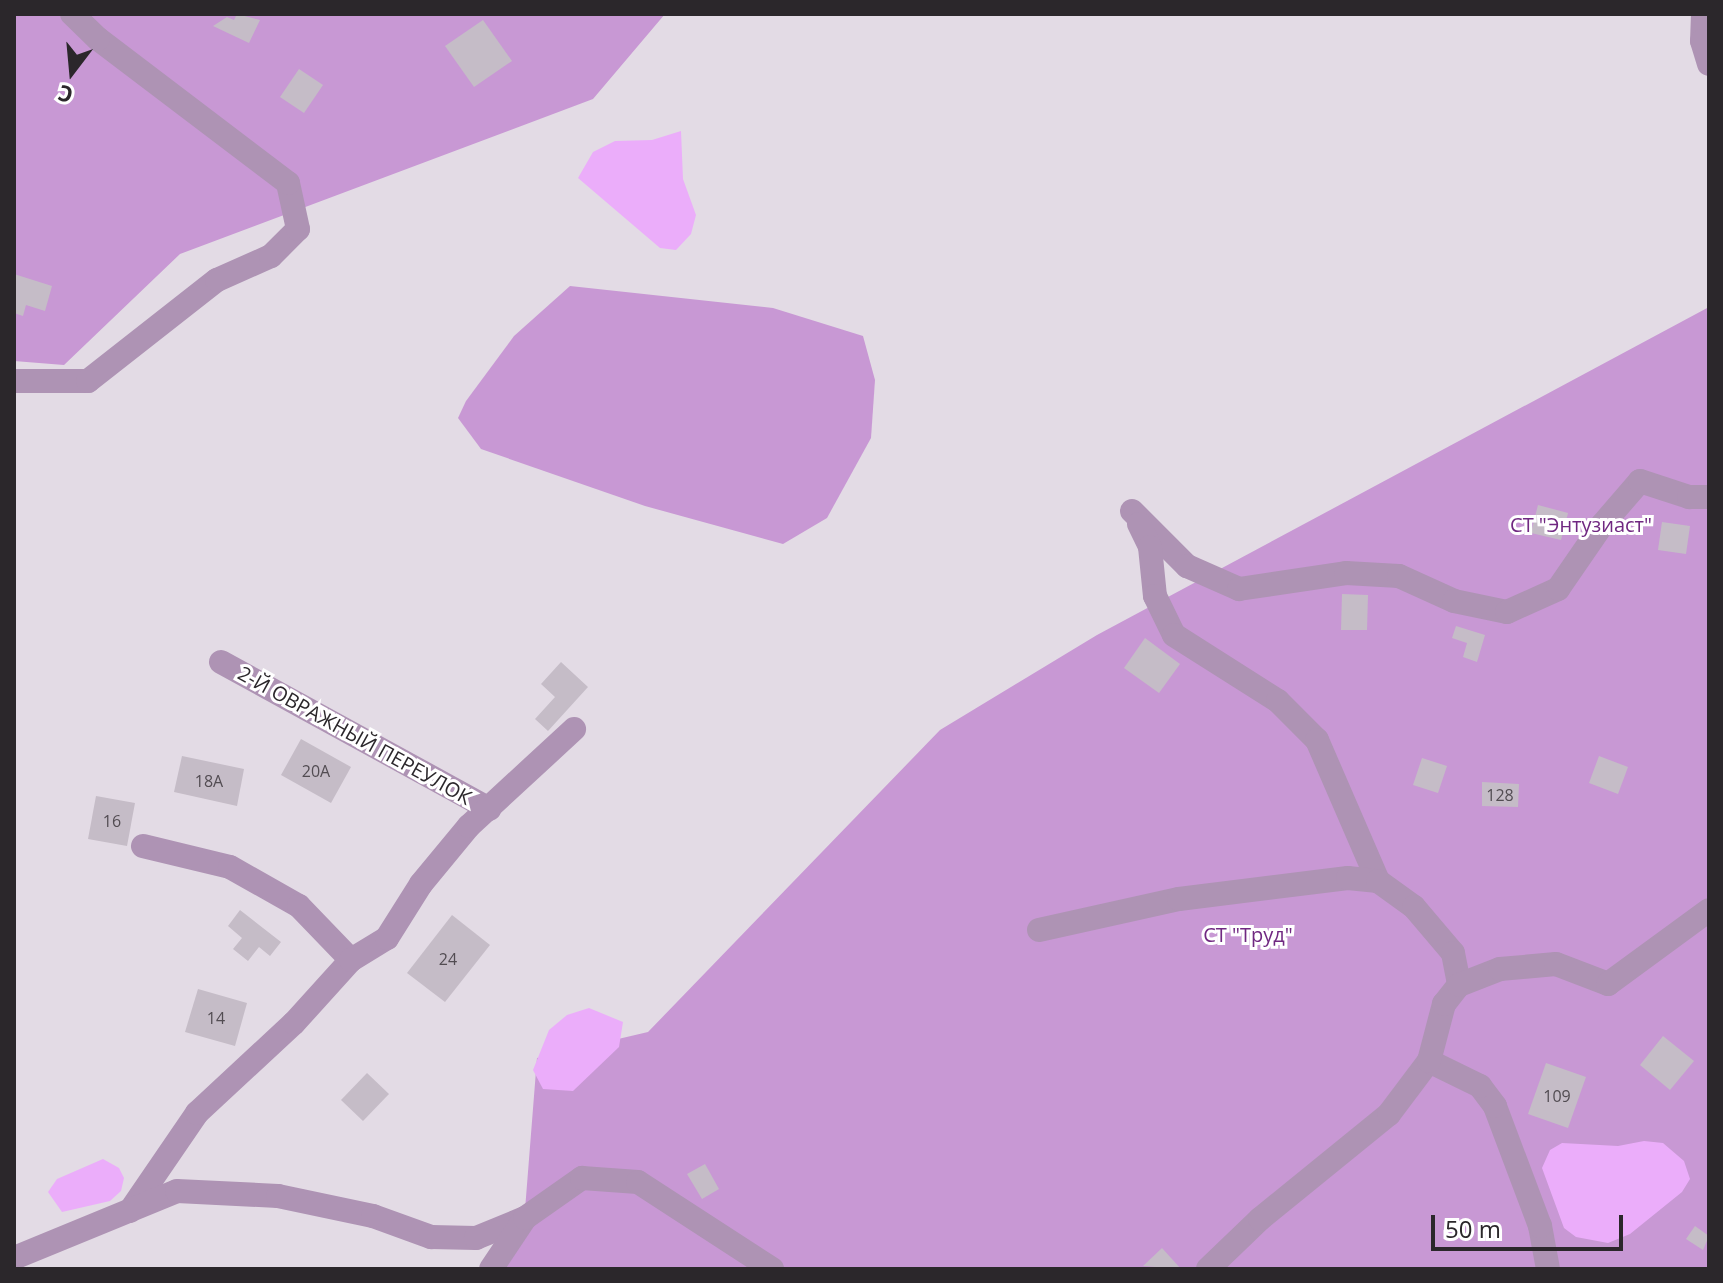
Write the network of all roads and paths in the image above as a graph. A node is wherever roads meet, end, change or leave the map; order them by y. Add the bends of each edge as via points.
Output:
1 (72, 14) edge
2 (1703, 14) edge
3 (1709, 64) edge
4 (14, 381) edge
5 (1709, 497) edge
6 (221, 662) dead end
7 (574, 729) dead end
8 (489, 809) junction
9 (143, 846) dead end
10 (1378, 881) junction
11 (1709, 910) edge
12 (1039, 930) dead end
13 (351, 960) junction
14 (1459, 985) junction
15 (1429, 1061) junction
16 (130, 1211) junction
17 (525, 1218) junction
18 (14, 1258) edge
19 (491, 1269) edge
20 (772, 1269) edge
21 (1208, 1269) edge
22 (1548, 1269) edge

1 - 4 street via 288,183 298,229 271,256 217,280 88,381
2 - 3 street via 1702,41
5 - 10 street via 1689,497 1640,481 1558,589 1507,612 1454,601 1399,576 1346,573 1239,589 1187,566 1132,511 1150,547 1155,596 1174,635 1278,701 1317,740
6 - 8 street, 2-Й ОВРАЖНЫЙ ПЕРЕУЛОК
7 - 8 street, 2-Й ОВРАЖНЫЙ ПЕРЕУЛОК
8 - 13 street, 2-Й ОВРАЖНЫЙ ПЕРЕУЛОК via 421,884 387,938
9 - 13 street via 230,867 299,906
10 - 12 street via 1348,878 1179,899
10 - 14 street via 1414,907 1453,953
11 - 14 street via 1608,984 1556,964 1500,969
13 - 16 street, 2-Й ОВРАЖНЫЙ ПЕРЕУЛОК via 285,1032 197,1113
14 - 15 street via 1435,1025
15 - 21 street via 1389,1114 1260,1219
15 - 22 street via 1480,1086 1495,1106 1540,1226
16 - 17 street via 177,1191 278,1196 373,1216 431,1237 476,1238
16 - 18 street
17 - 19 street
17 - 20 street via 582,1178 638,1182

